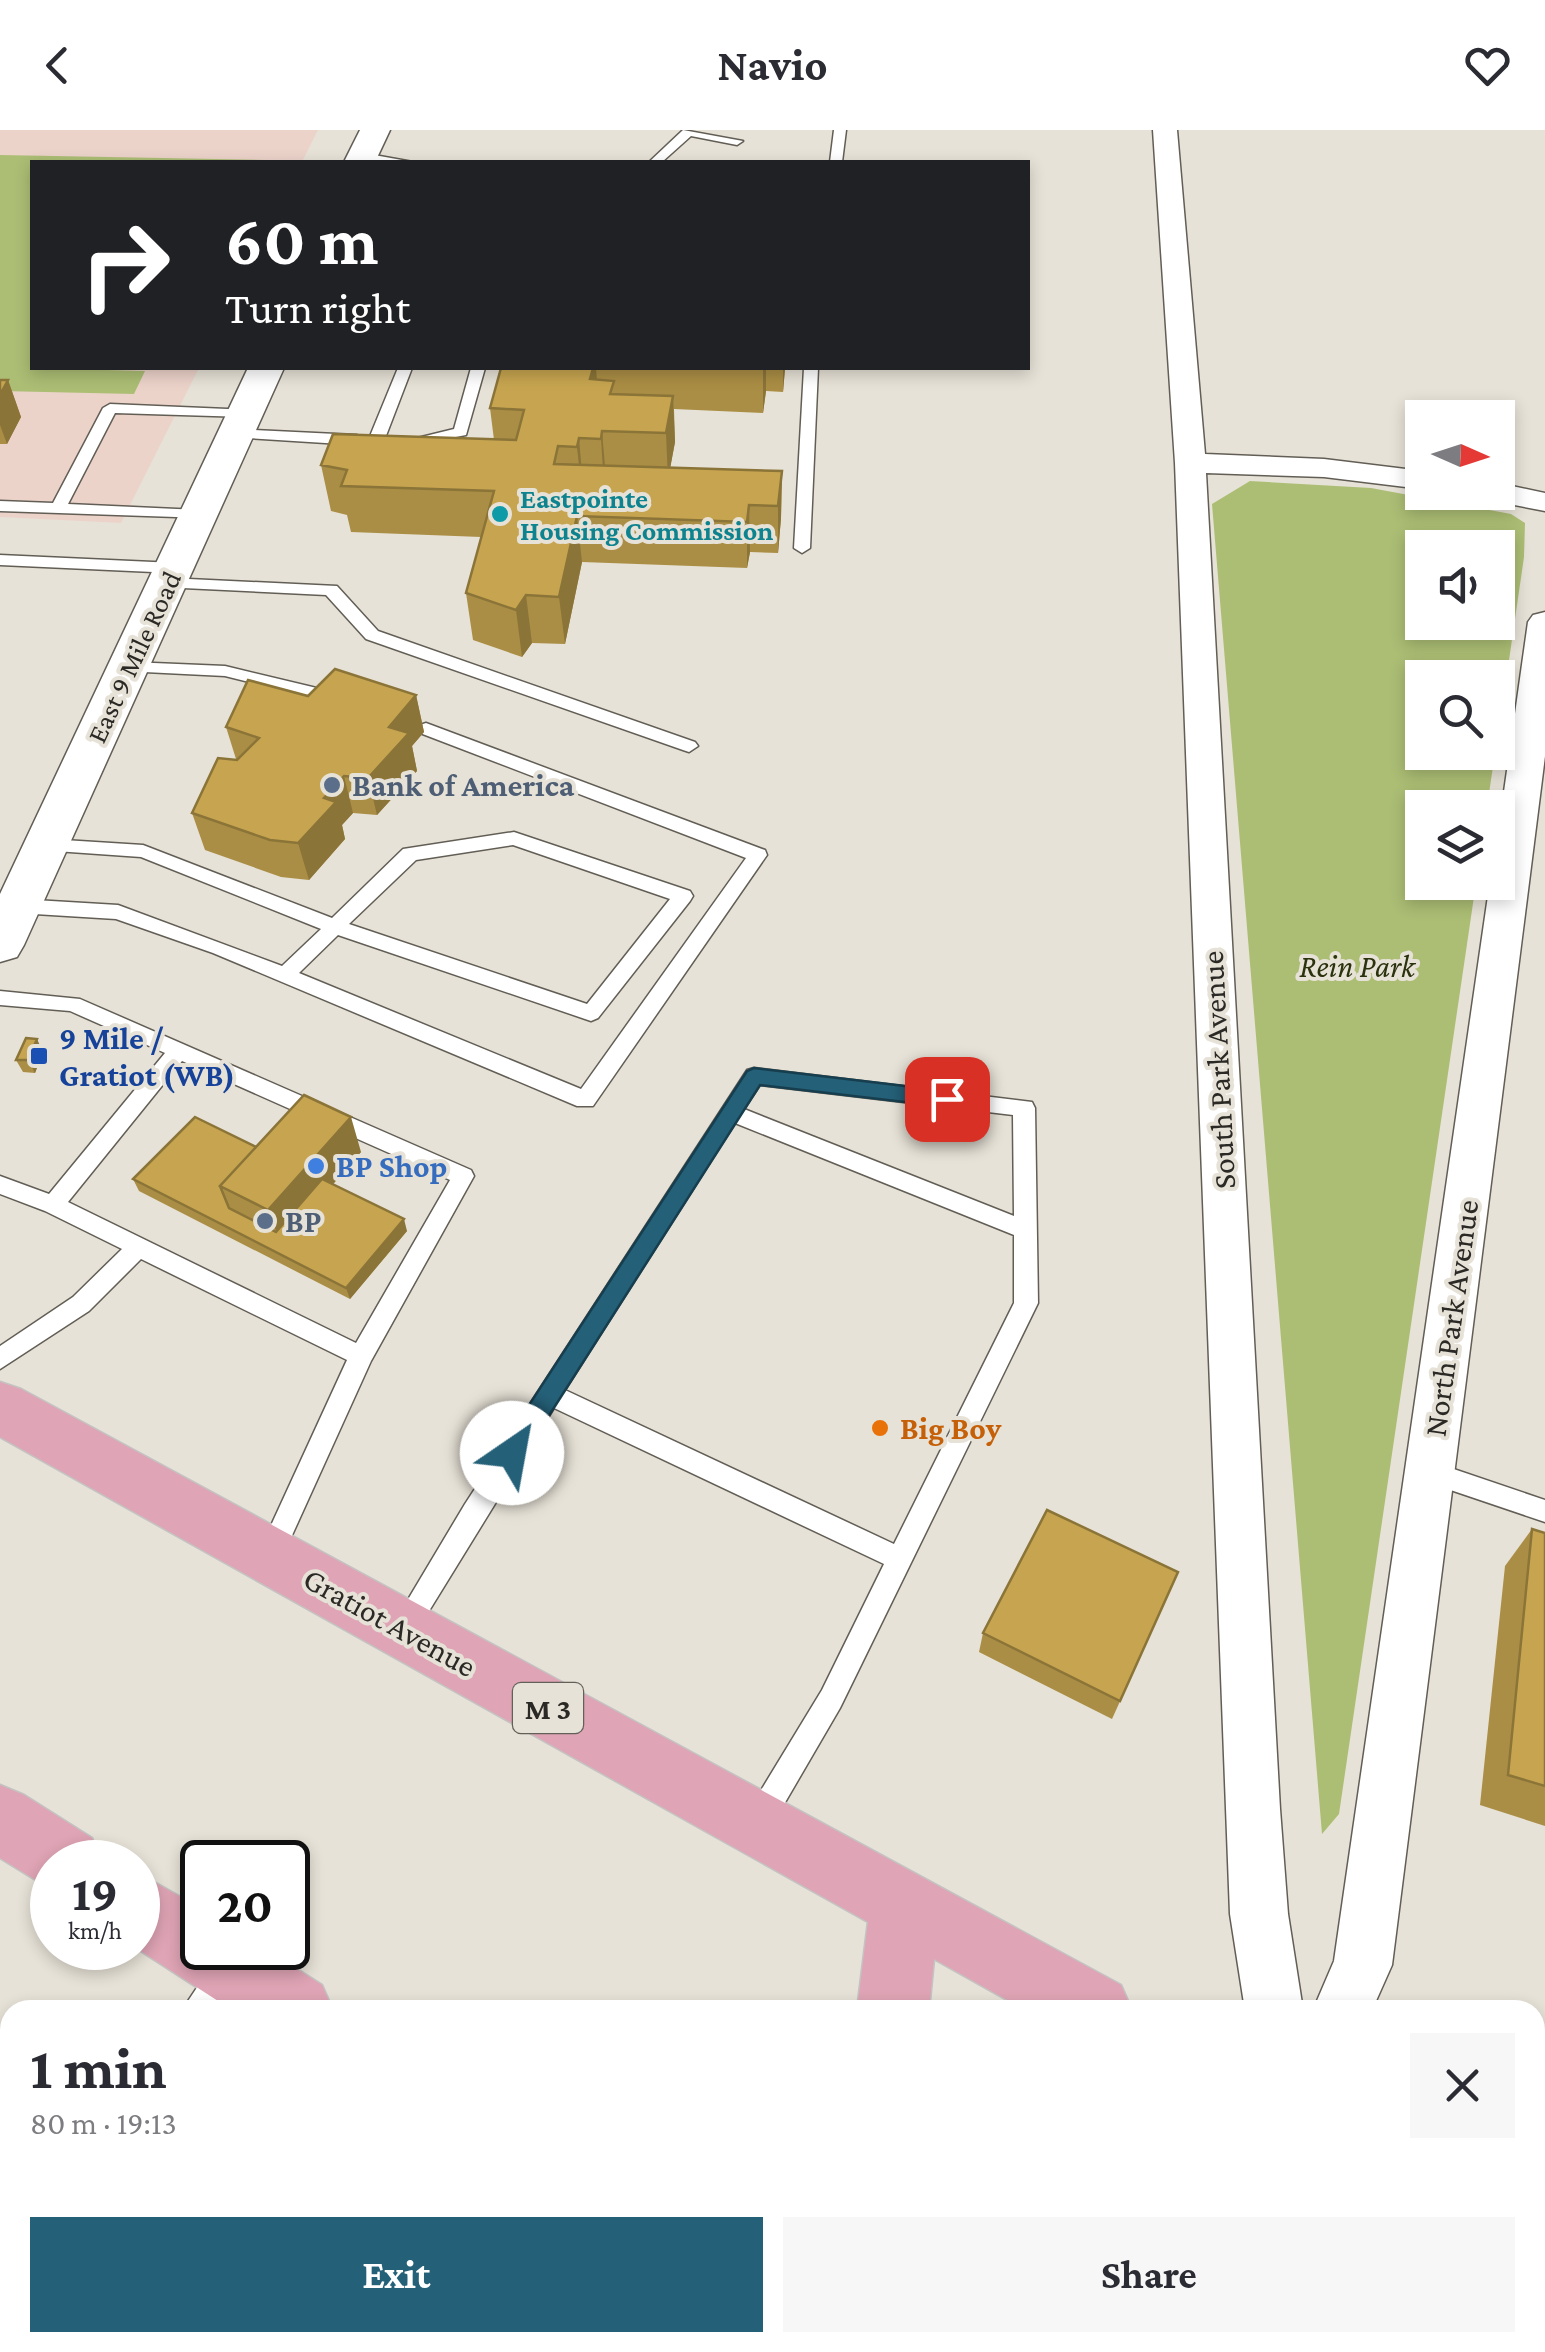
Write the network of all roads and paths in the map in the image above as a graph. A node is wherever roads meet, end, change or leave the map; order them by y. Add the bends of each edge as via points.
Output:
1 (840, 130) edge
2 (1165, 130) edge
3 (683, 131) edge
4 (737, 141) edge
5 (366, 150) edge
6 (401, 160) edge
7 (657, 160) edge
8 (836, 160) edge
9 (265, 370) edge
10 (404, 370) edge
11 (477, 370) edge
12 (810, 370) edge
13 (241, 424) junction
14 (376, 441) junction
15 (1190, 464) junction
16 (1405, 478) edge
17 (1515, 496) edge
18 (1545, 502) edge
19 (0, 506) edge
20 (58, 508) junction
21 (199, 515) junction
22 (802, 548) dead end
23 (6, 561) edge
24 (172, 575) junction
25 (1545, 622) edge
26 (130, 667) junction
27 (348, 702) edge
28 (426, 729) dead end
29 (689, 746) dead end
30 (48, 845) junction
31 (18, 906) junction
32 (333, 926) junction
33 (0, 945) edge
34 (284, 976) junction
35 (0, 998) edge
36 (178, 1052) junction
37 (731, 1112) junction
38 (0, 1185) edge
39 (52, 1205) junction
40 (1026, 1230) junction
41 (138, 1247) junction
42 (361, 1356) junction
43 (0, 1360) edge
44 (549, 1394) junction
45 (0, 1407) edge
46 (1430, 1472) junction
47 (1545, 1511) edge
48 (270, 1556) junction
49 (899, 1560) junction
50 (404, 1629) junction
51 (0, 1819) edge
52 (757, 1823) junction
53 (33, 1840) edge
54 (905, 1904) junction
55 (160, 1932) edge
56 (212, 1988) edge
57 (258, 2000) edge
58 (894, 2000) edge
59 (1078, 2000) edge
60 (1272, 2000) edge
61 (1347, 2000) edge

1 - 8 lane
2 - 15 street, South Park Avenue
3 - 4 lane
3 - 7 lane
5 - 6 lane
9 - 13 main road, East 9 Mile Road
10 - 14 lane
11 - 14 lane via 461,432 432,441
12 - 22 lane
13 - 14 lane
13 - 20 lane via 110,408
13 - 21 main road, East 9 Mile Road
15 - 16 street
15 - 60 street, South Park Avenue via 1252,1810
17 - 18 street
19 - 20 lane
20 - 21 lane
21 - 24 main road, East 9 Mile Road
23 - 24 lane
24 - 26 main road, East 9 Mile Road
24 - 29 lane via 331,590 372,634
25 - 46 street, North Park Avenue
26 - 27 lane via 225,671
26 - 30 main road, East 9 Mile Road
28 - 34 lane via 758,855 586,1100
30 - 31 main road, East 9 Mile Road
30 - 32 lane via 143,851
31 - 33 main road, East 9 Mile Road
31 - 34 lane via 118,912
32 - 32 lane via 591,1013 683,896 514,838 410,854
32 - 34 lane
35 - 36 lane via 73,1004
36 - 39 lane
36 - 42 lane via 463,1176
37 - 40 lane
37 - 40 lane via 754,1076 1024,1108
37 - 44 lane
38 - 39 lane
39 - 41 lane
40 - 49 lane via 1026,1303
41 - 42 lane
41 - 43 lane via 81,1304
42 - 48 lane
44 - 49 lane
44 - 50 lane
45 - 48 main road, Gratiot Avenue / M 3
46 - 47 lane
46 - 61 street, North Park Avenue via 1363,1965
48 - 50 main road, Gratiot Avenue / M 3
49 - 52 lane via 831,1698
50 - 52 main road, Gratiot Avenue / M 3
51 - 53 main road
52 - 54 main road, Gratiot Avenue / M 3
54 - 58 main road
54 - 59 main road, Gratiot Avenue / M 3
55 - 56 main road
56 - 57 main road

